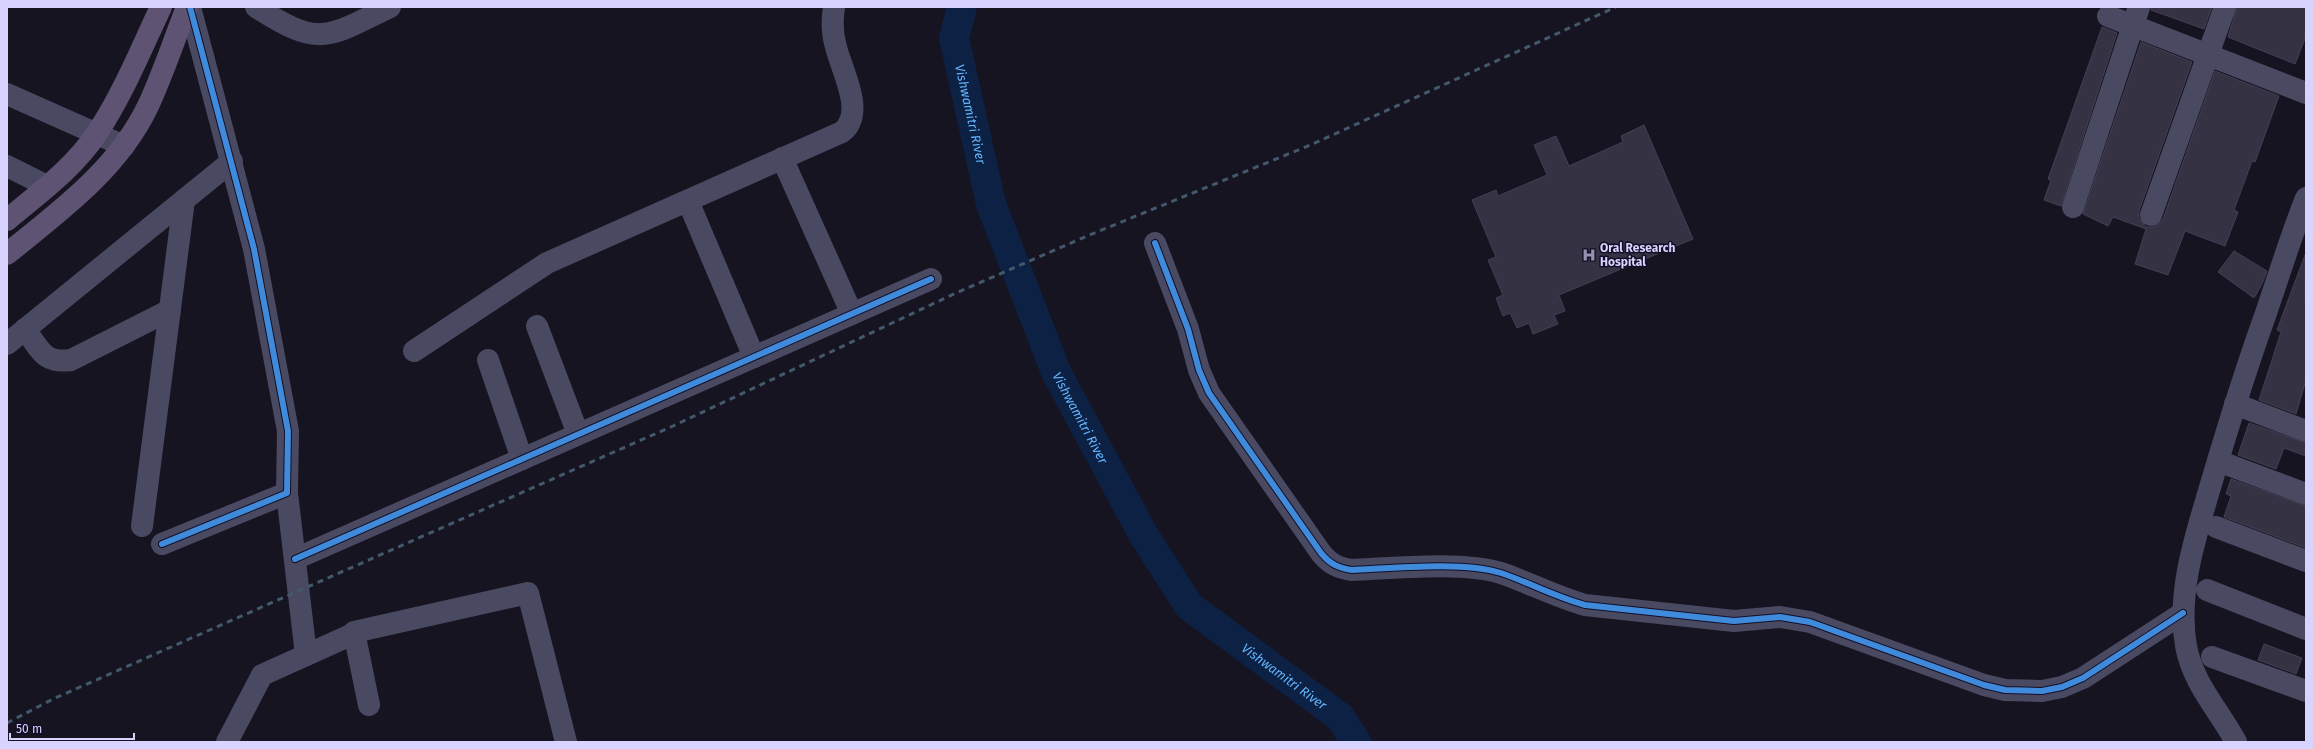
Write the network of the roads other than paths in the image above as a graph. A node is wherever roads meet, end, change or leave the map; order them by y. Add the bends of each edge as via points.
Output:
1 (161, 7) edge
2 (187, 7) edge
3 (190, 7) edge
4 (256, 7) edge
5 (390, 7) edge
6 (834, 7) edge
7 (2225, 7) edge
8 (2108, 16) dead end
9 (2136, 17) edge
10 (2208, 54) junction
11 (2306, 93) edge
12 (7, 94) edge
13 (97, 134) junction
14 (124, 146) junction
15 (782, 158) junction
16 (232, 161) junction
17 (7, 166) edge
18 (47, 186) junction
19 (2306, 198) edge
20 (184, 200) junction
21 (688, 201) junction
22 (2073, 207) dead end
23 (2151, 215) dead end
24 (7, 220) edge
25 (1155, 243) dead end
26 (7, 254) edge
27 (931, 279) dead end
28 (170, 310) junction
29 (852, 314) junction
30 (537, 326) dead end
31 (25, 329) junction
32 (7, 344) edge
33 (414, 351) dead end
34 (754, 357) junction
35 (488, 360) dead end
36 (2235, 404) junction
37 (2306, 430) edge
38 (578, 434) junction
39 (522, 459) junction
40 (2218, 461) junction
41 (287, 493) junction
42 (2306, 494) edge
43 (142, 526) dead end
44 (2216, 527) dead end
45 (162, 544) dead end
46 (295, 559) junction
47 (2306, 561) edge
48 (2207, 590) dead end
49 (2183, 613) junction
50 (2306, 629) edge
51 (353, 634) junction
52 (306, 655) junction
53 (2212, 657) dead end
54 (2306, 691) edge
55 (369, 705) dead end
56 (227, 742) edge
57 (566, 742) edge
58 (2236, 742) edge

1 - 13 main road
2 - 14 main road via 148,106
3 - 16 street
4 - 5 street via 280,23 319,36 336,33
6 - 15 street via 832,17 835,46 851,98 853,114 849,126 842,132
7 - 10 street
8 - 9 street
9 - 10 street
9 - 22 street
10 - 11 street
10 - 23 street
12 - 13 street
13 - 14 street
13 - 18 main road
14 - 26 main road via 93,183
15 - 21 street
15 - 29 street
16 - 20 street
16 - 41 street via 254,249 288,431
17 - 18 street
18 - 24 main road
19 - 36 street
20 - 28 street
20 - 31 street
21 - 33 street via 547,263
21 - 34 street
25 - 49 street via 1188,329 1199,370 1210,393 1321,553 1338,568 1475,568 1501,573 1585,605 1734,621 1795,618 1984,685 2029,692 2062,687 2083,678
27 - 29 street
28 - 31 street via 71,360 60,362 46,358
28 - 43 street
29 - 34 street
30 - 38 street
31 - 32 street
34 - 38 street
35 - 39 street
36 - 37 street
36 - 40 street
38 - 39 street
39 - 46 street
40 - 42 street
40 - 49 street via 2197,532
41 - 45 street
41 - 46 street
44 - 47 street
46 - 52 street
48 - 50 street
49 - 58 street via 2191,666 2207,697 2227,724
51 - 52 street
51 - 55 street
51 - 57 street via 528,593
52 - 56 street via 262,675
53 - 54 street

